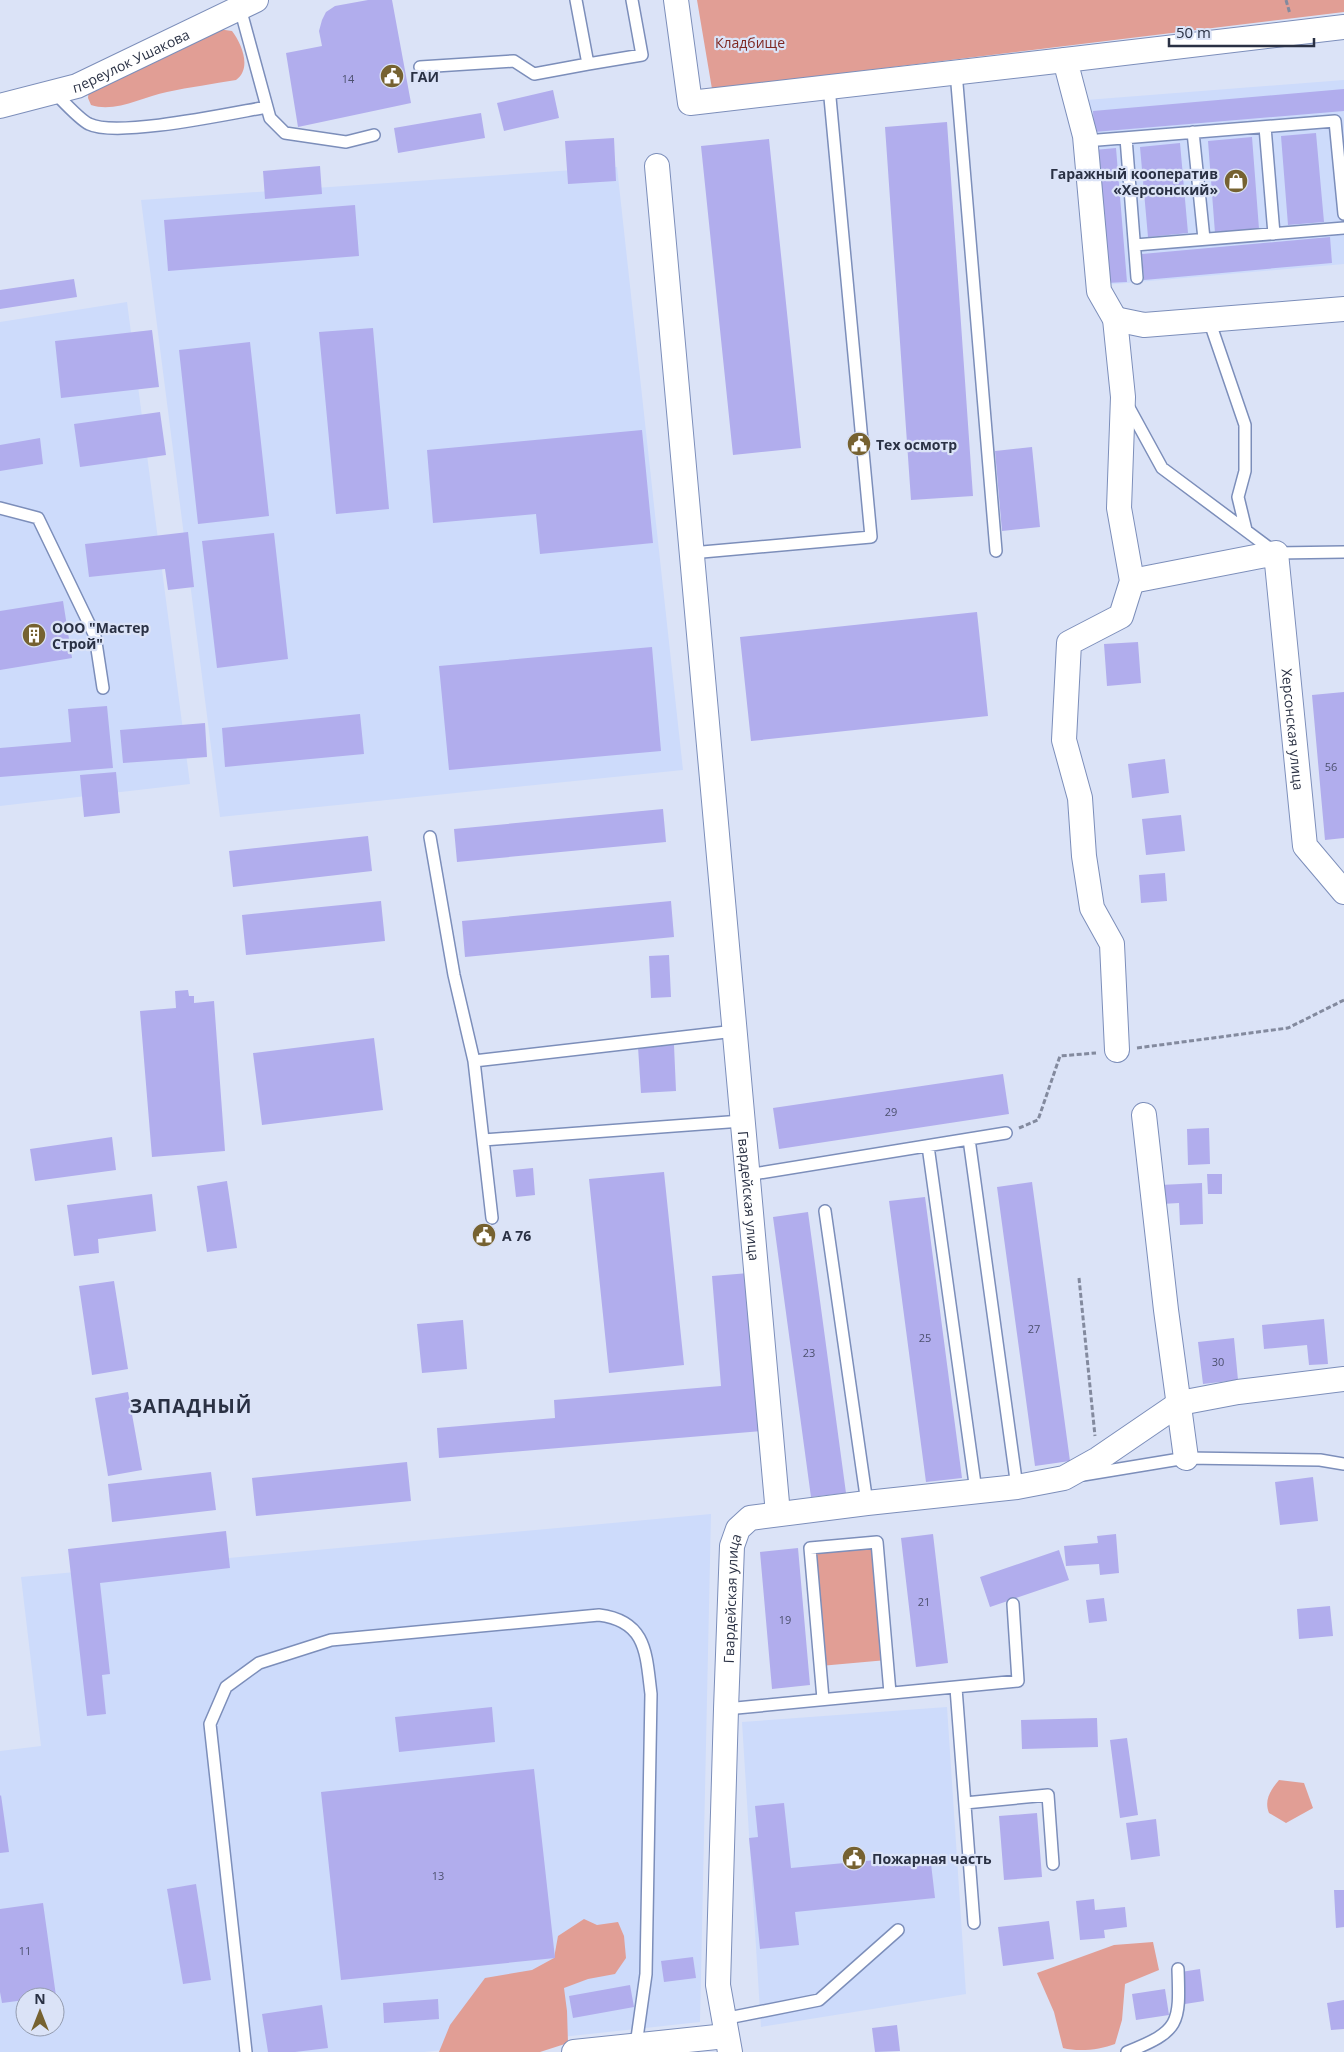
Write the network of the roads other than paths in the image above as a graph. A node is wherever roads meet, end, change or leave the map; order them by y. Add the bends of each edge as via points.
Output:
1 (576, 0) edge
2 (632, 0) edge
3 (676, 0) edge
4 (248, 4) edge
5 (1344, 27) edge
6 (1065, 60) junction
7 (588, 64) junction
8 (420, 67) dead end
9 (956, 72) junction
10 (829, 87) junction
11 (55, 93) junction
12 (0, 106) edge
13 (267, 107) junction
14 (1265, 126) junction
15 (1193, 132) junction
16 (374, 135) dead end
17 (1126, 138) junction
18 (1098, 140) dead end
19 (656, 166) dead end
20 (1344, 214) edge
21 (1344, 228) edge
22 (1274, 234) junction
23 (1204, 239) junction
24 (1135, 245) junction
25 (1137, 278) dead end
26 (1344, 309) edge
27 (1115, 319) junction
28 (1209, 320) junction
29 (1123, 396) junction
30 (0, 508) edge
31 (1246, 530) junction
32 (996, 550) dead end
33 (1344, 552) edge
34 (691, 553) junction
35 (1276, 553) junction
36 (1132, 582) junction
37 (103, 688) dead end
38 (430, 837) dead end
39 (1344, 892) edge
40 (736, 1031) junction
41 (1117, 1050) road end
42 (474, 1061) junction
43 (1144, 1115) dead end
44 (742, 1120) junction
45 (1006, 1133) road end
46 (969, 1139) junction
47 (484, 1140) junction
48 (928, 1146) junction
49 (747, 1175) junction
50 (826, 1211) dead end
51 (492, 1218) dead end
52 (1344, 1379) edge
53 (1180, 1403) junction
54 (1186, 1458) junction
55 (1344, 1464) edge
56 (1064, 1478) junction
57 (1017, 1487) junction
58 (976, 1491) junction
59 (868, 1503) junction
60 (778, 1514) junction
61 (1013, 1604) dead end
62 (956, 1688) junction
63 (890, 1693) junction
64 (823, 1699) junction
65 (726, 1709) junction
66 (965, 1803) junction
67 (1053, 1864) dead end
68 (974, 1923) dead end
69 (898, 1930) dead end
70 (1178, 1969) dead end
71 (726, 2035) edge
72 (636, 2045) junction
73 (605, 2050) edge
74 (246, 2052) edge
75 (574, 2052) edge
76 (1127, 2052) edge

1 - 7 lane
2 - 7 lane via 642,55
3 - 10 street via 690,103
4 - 11 street, переулок Ушакова via 77,86
4 - 13 lane
5 - 6 street
6 - 9 street
6 - 27 street via 1085,136 1099,291
7 - 8 lane via 534,74 514,61
9 - 10 street
9 - 32 lane
10 - 34 lane via 872,537
11 - 12 street, переулок Ушакова
11 - 13 lane via 89,124 116,128 153,126
13 - 16 lane via 270,118 285,133 346,142
14 - 15 lane
14 - 20 lane via 1336,121
14 - 22 lane
15 - 17 lane
15 - 23 lane
17 - 18 lane
17 - 24 lane
19 - 34 street, Гвардейская улица
21 - 22 lane
22 - 23 lane
23 - 24 lane
24 - 25 lane
26 - 28 street
27 - 28 street via 1144,325
27 - 29 street
28 - 31 lane via 1245,425 1245,471 1238,497
29 - 31 lane via 1162,468
29 - 36 street via 1120,508
30 - 37 lane via 38,518 96,636
31 - 35 lane
33 - 35 lane
34 - 40 street, Гвардейская улица
35 - 36 street
35 - 39 street, Херсонская улица via 1305,846
36 - 41 street via 1121,616 1069,643 1064,740 1080,798 1092,908 1112,944
38 - 42 lane via 454,975
40 - 42 lane
40 - 44 street, Гвардейская улица
42 - 47 lane
43 - 53 street
44 - 47 lane
44 - 49 street, Гвардейская улица
45 - 46 lane
46 - 48 lane
46 - 57 lane
47 - 51 lane
48 - 49 lane
48 - 58 lane
49 - 60 street, Гвардейская улица
50 - 59 lane
52 - 53 street
53 - 54 street
53 - 56 street via 1098,1459
54 - 55 lane via 1320,1460
54 - 56 lane
56 - 57 street
57 - 58 street
58 - 59 street
59 - 60 street
60 - 65 street, Гвардейская улица via 750,1518 738,1529 732,1546
61 - 62 lane via 1018,1682
62 - 63 lane
62 - 66 lane
63 - 64 lane
63 - 64 lane via 876,1542 820,1547 810,1548
64 - 65 lane
65 - 71 street, Гвардейская улица via 718,1985
66 - 67 lane via 1048,1795
66 - 68 lane
69 - 71 lane via 819,2000
70 - 76 lane via 1179,2004 1174,2023 1158,2040
71 - 72 street
72 - 73 street
72 - 74 lane via 646,1974 651,1694 648,1668 636,1632 624,1621 599,1615 331,1640 259,1663 226,1687 210,1724
73 - 75 street

